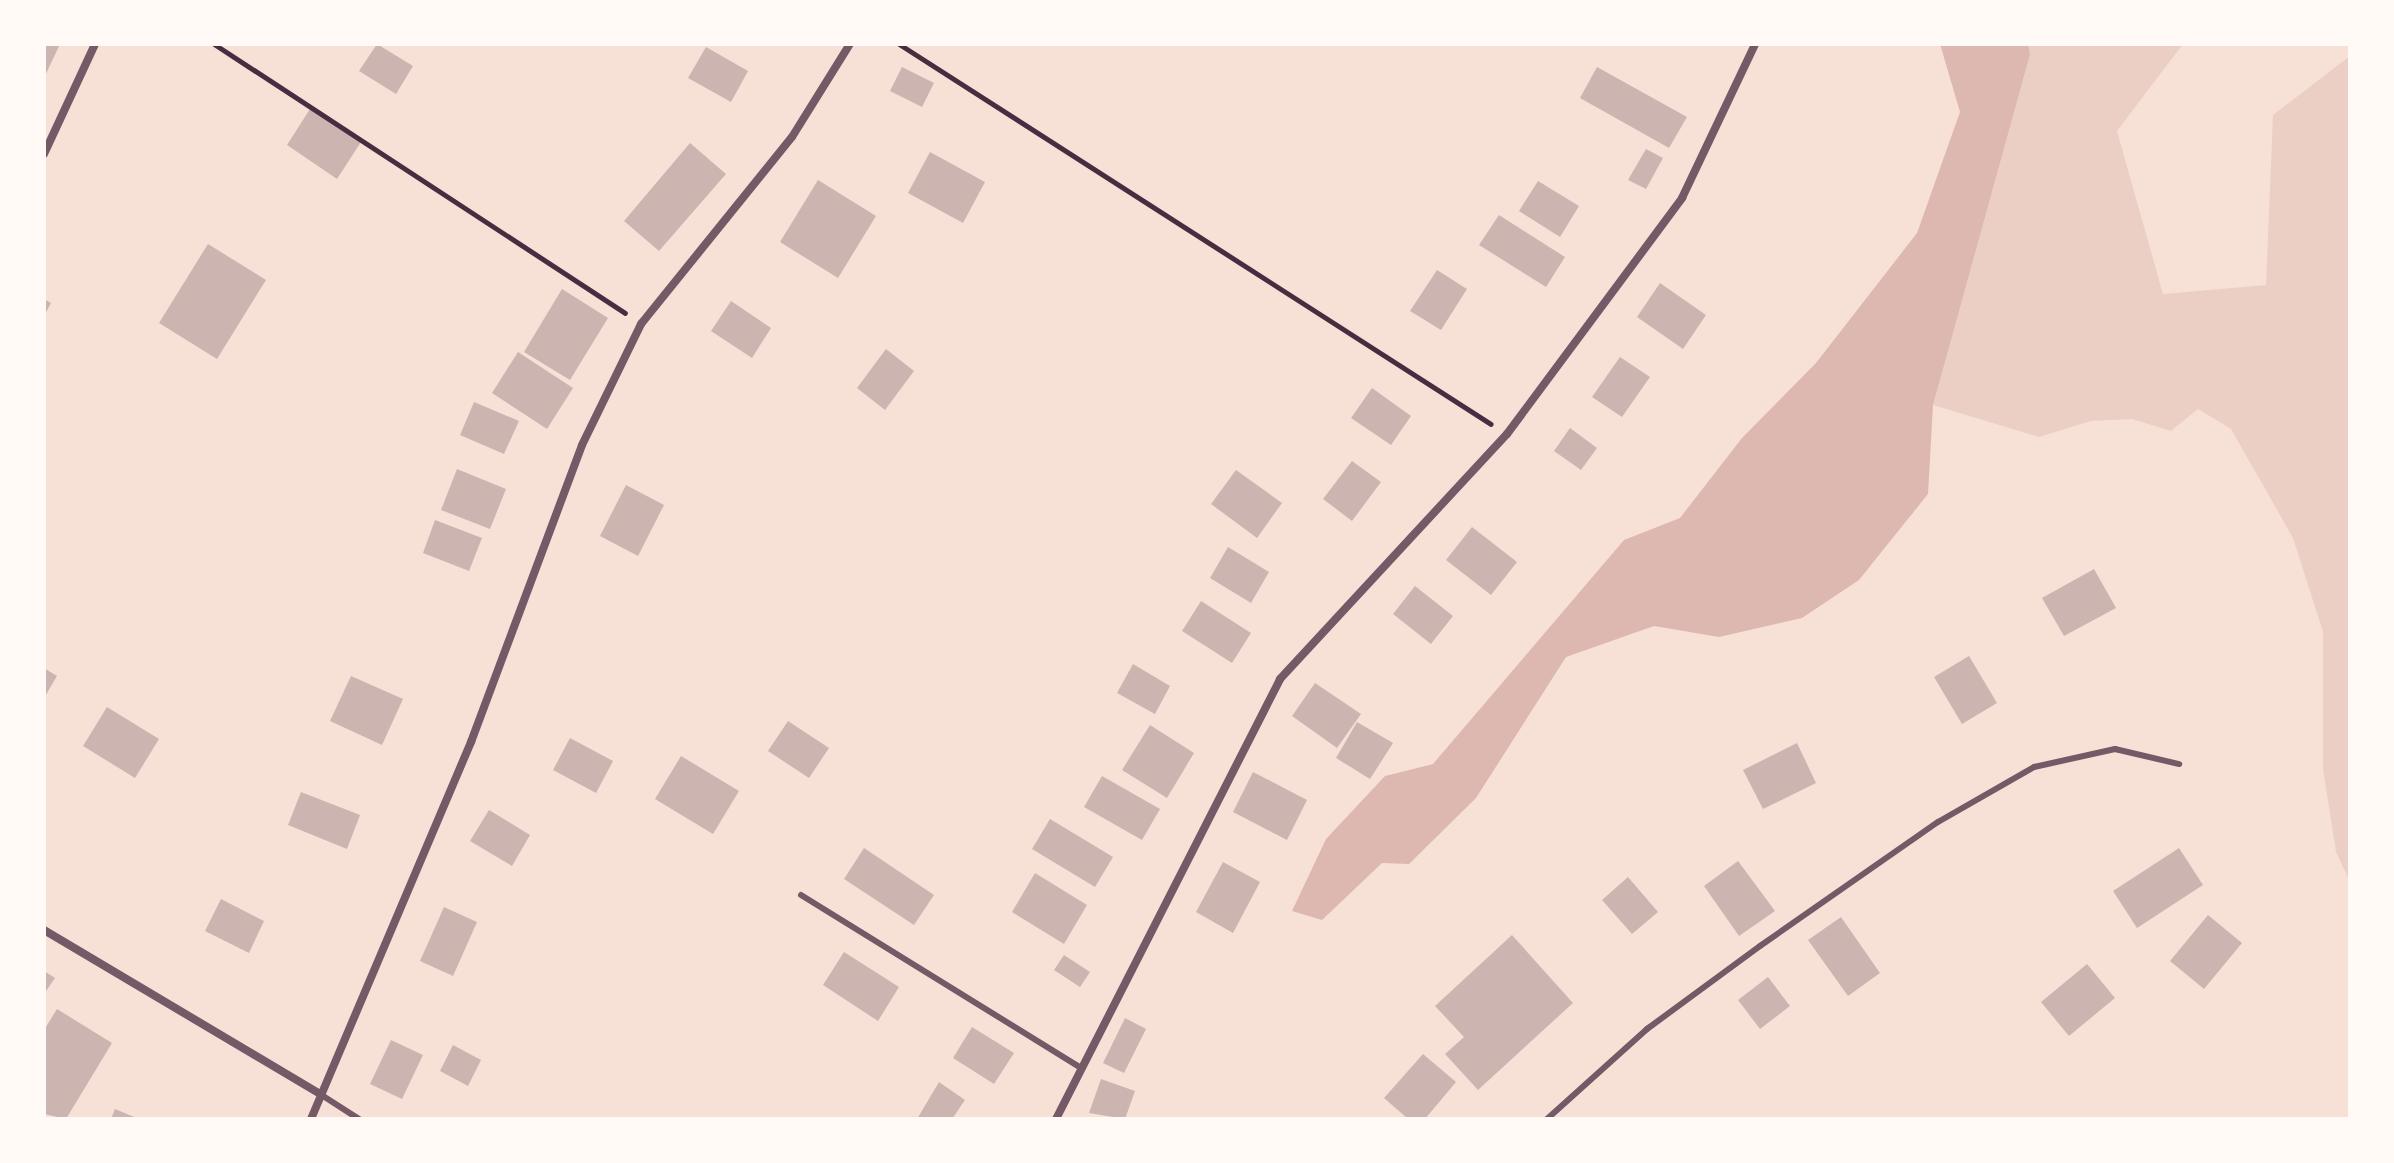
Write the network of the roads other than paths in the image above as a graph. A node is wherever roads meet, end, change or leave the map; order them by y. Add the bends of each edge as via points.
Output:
1 (95, 44) edge
2 (850, 44) edge
3 (1755, 44) edge
4 (44, 154) edge
5 (2179, 764) dead end
6 (801, 895) dead end
7 (44, 930) edge
8 (1080, 1067) junction
9 (320, 1094) junction
10 (311, 1119) edge
11 (359, 1119) edge
12 (1056, 1119) edge
13 (1547, 1119) edge

1 - 4 street
2 - 9 street via 792,137 641,324 582,445 471,742
3 - 8 street via 1682,198 1507,434 1280,679
5 - 13 lane via 2115,749 2034,767 1938,822 1760,946 1647,1029
6 - 8 lane
7 - 9 street
8 - 12 street
9 - 10 street
9 - 11 lane

